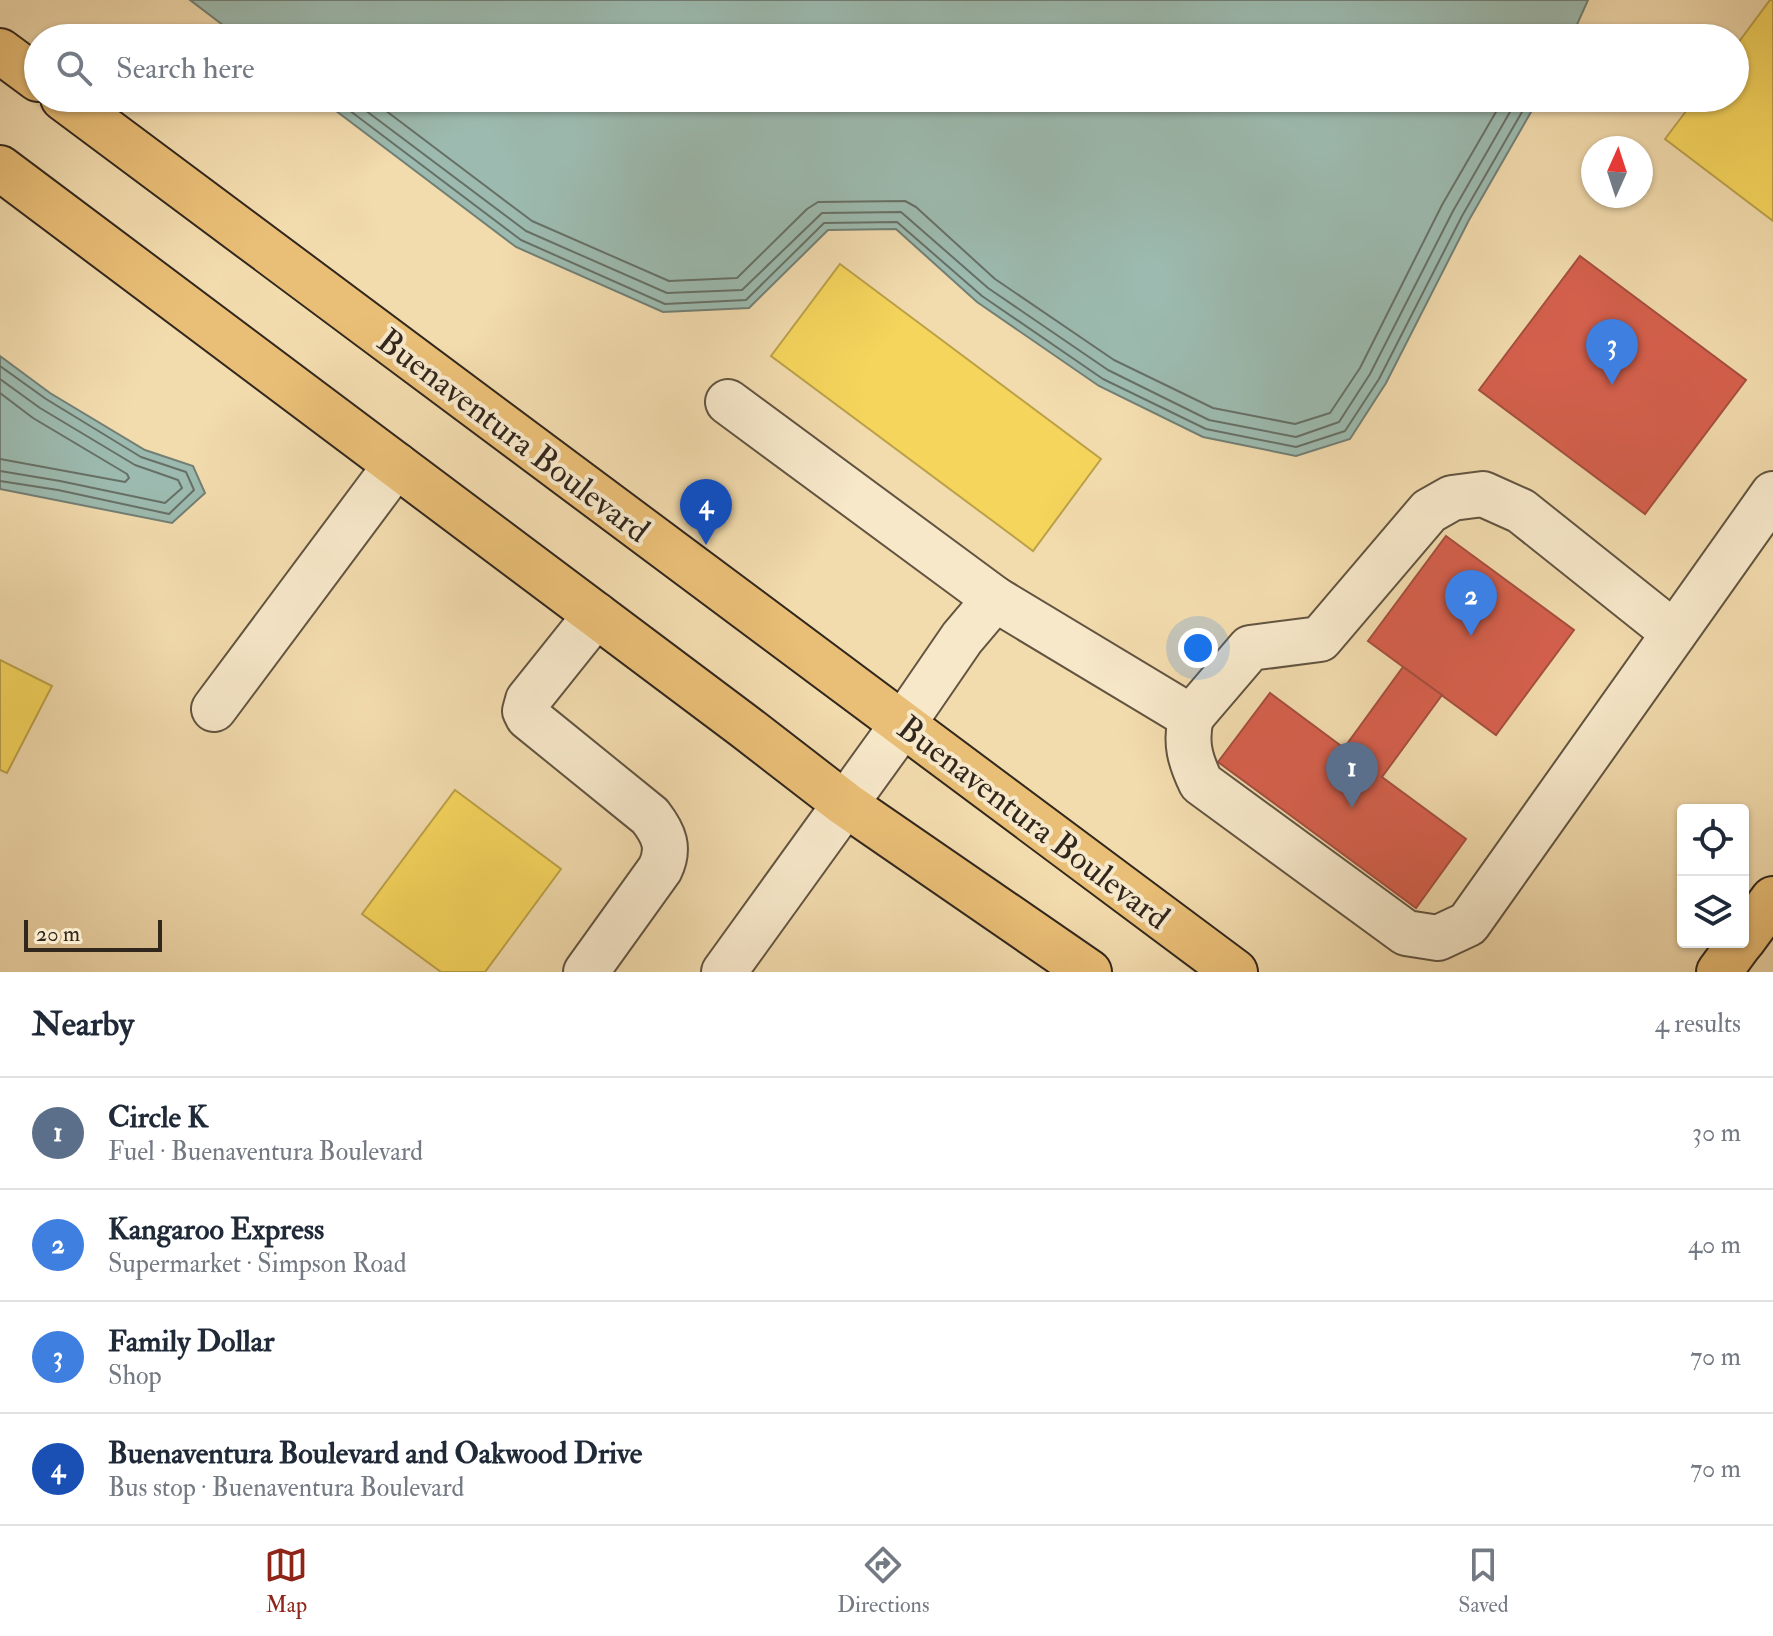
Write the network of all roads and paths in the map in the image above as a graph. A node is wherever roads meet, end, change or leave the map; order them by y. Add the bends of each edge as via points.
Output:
1 (0, 51) edge
2 (24, 69) edge
3 (82, 112) edge
4 (0, 168) edge
5 (728, 402) dead end
6 (396, 465) junction
7 (1773, 494) edge
8 (995, 599) junction
9 (596, 615) junction
10 (1674, 633) junction
11 (214, 709) dead end
12 (1191, 717) junction
13 (903, 724) junction
14 (845, 804) junction
15 (1773, 899) edge
16 (1749, 932) edge
17 (1737, 948) edge
18 (586, 972) edge
19 (724, 972) edge
20 (1089, 972) edge
21 (1235, 972) edge
22 (1719, 972) edge

1 - 2 main road
3 - 13 main road, Buenaventura Boulevard
4 - 6 main road
5 - 8 street
6 - 9 main road
6 - 11 street
7 - 10 street
8 - 12 street
8 - 13 street
9 - 14 main road
9 - 18 street via 528,700 525,711 650,816 666,843 660,869
10 - 12 street via 1521,511 1483,494 1452,498 1429,511 1320,639 1250,648
10 - 12 street via 1468,924 1438,938 1406,933 1201,783 1190,760
13 - 14 street
13 - 21 main road, Buenaventura Boulevard
14 - 19 street
14 - 20 main road
15 - 16 main road
17 - 22 main road

